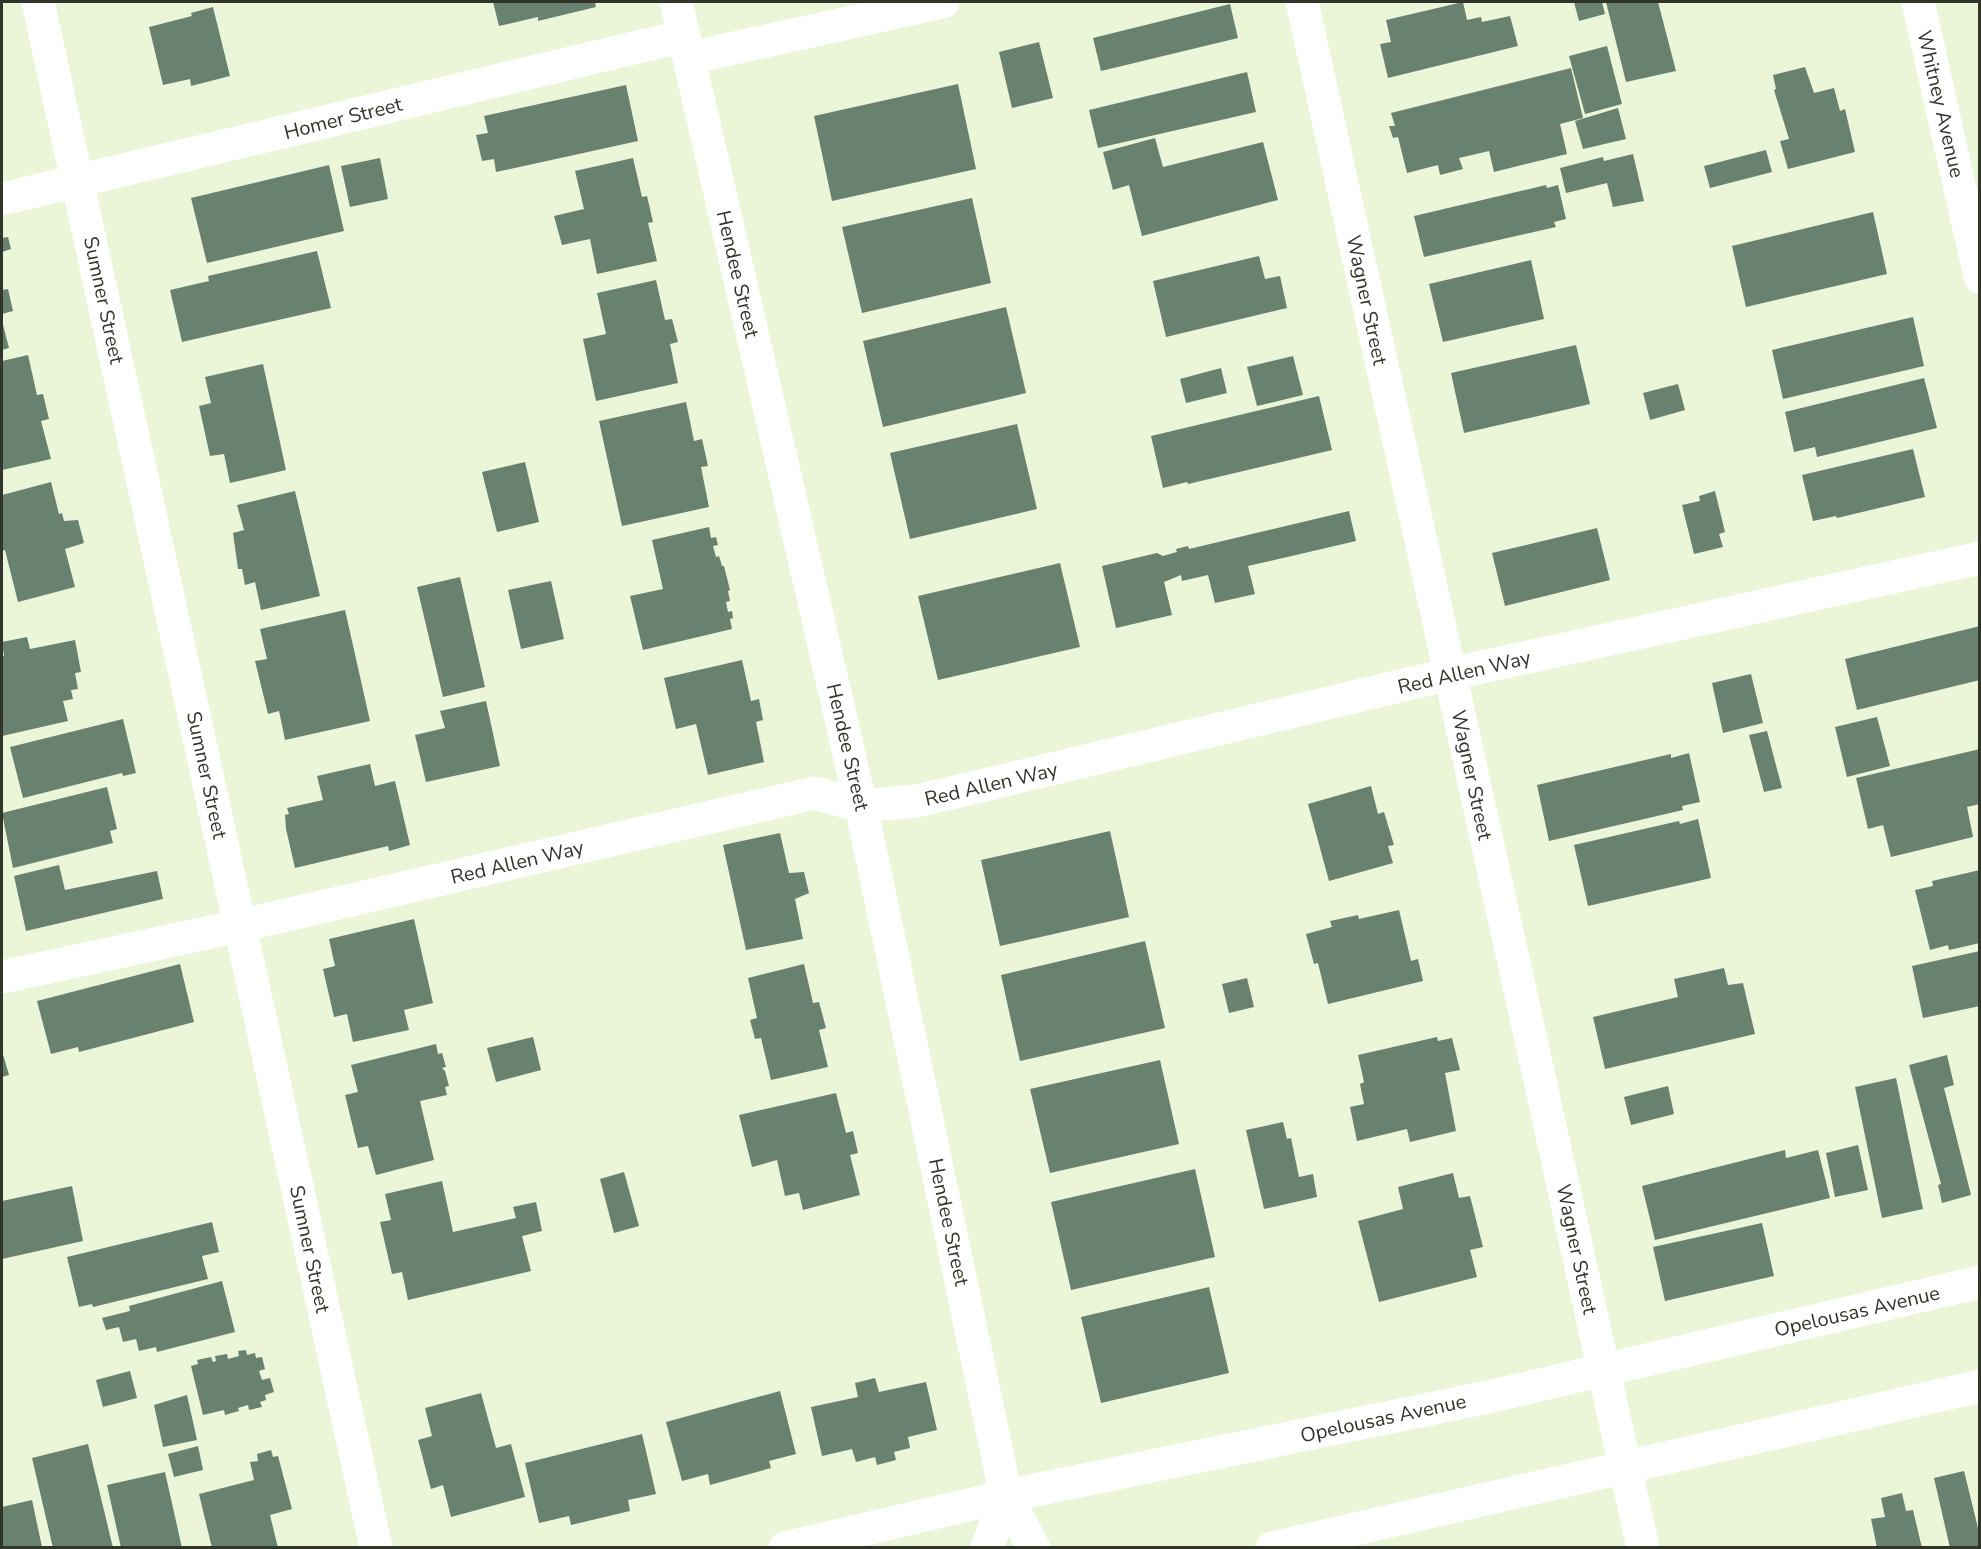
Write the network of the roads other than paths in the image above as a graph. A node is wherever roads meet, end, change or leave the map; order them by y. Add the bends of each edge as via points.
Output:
1 (38, 2) edge
2 (676, 2) edge
3 (943, 2) edge
4 (1302, 2) edge
5 (1918, 2) edge
6 (686, 47) junction
7 (78, 182) junction
8 (2, 199) edge
9 (1980, 277) edge
10 (1980, 558) edge
11 (1450, 674) junction
12 (861, 806) junction
13 (239, 926) junction
14 (2, 977) edge
15 (1980, 1282) edge
16 (1604, 1370) junction
17 (1980, 1386) edge
18 (1625, 1469) junction
19 (1006, 1496) junction
20 (376, 1548) edge
21 (785, 1548) edge
22 (987, 1548) edge
23 (1034, 1548) edge
24 (1272, 1548) edge
25 (1643, 1548) edge

1 - 7 street, Sumner Street
2 - 6 street, Hendee Street
3 - 6 street, Homer Street
4 - 11 street, Wagner Street
5 - 9 street, Whitney Avenue
6 - 7 street, Homer Street
6 - 12 street, Hendee Street
7 - 8 street, Homer Street
7 - 13 street, Sumner Street
10 - 11 street, Red Allen Way
11 - 12 street, Red Allen Way via 917,801
11 - 16 street, Wagner Street
12 - 13 street, Red Allen Way via 815,793
12 - 19 street, Hendee Street
13 - 14 street, Red Allen Way
13 - 20 street, Sumner Street
15 - 16 street, Opelousas Avenue
16 - 18 street, Wagner Street
16 - 19 street, Opelousas Avenue
17 - 18 street
18 - 24 street
18 - 25 street, Wagner Street
19 - 21 street, Opelousas Avenue
19 - 22 street
19 - 23 street, Hendee Street

